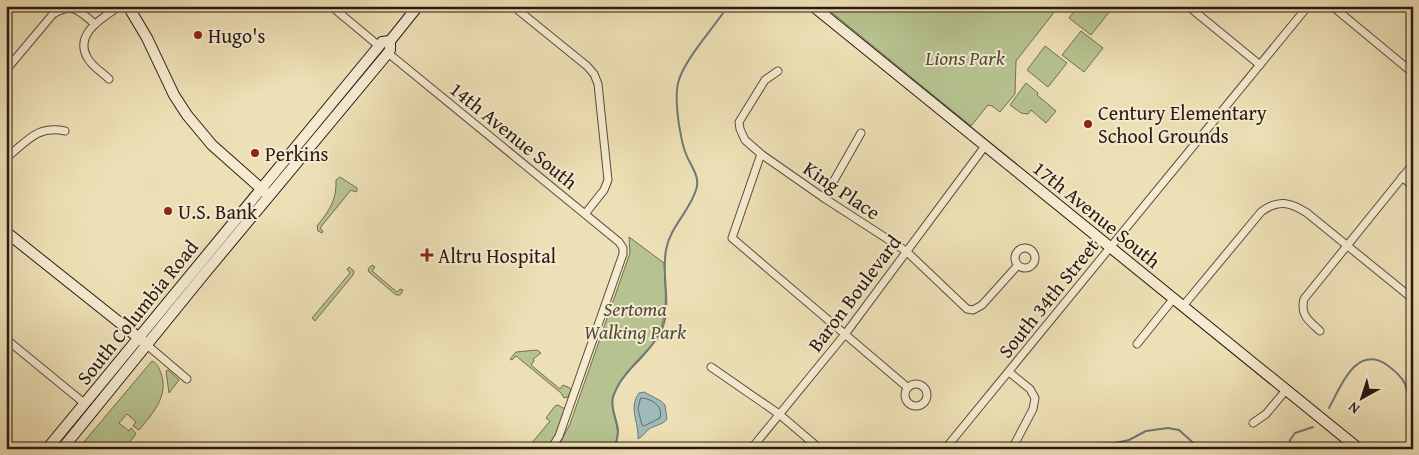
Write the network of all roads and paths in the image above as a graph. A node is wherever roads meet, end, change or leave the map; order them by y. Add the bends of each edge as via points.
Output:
1 (120, 6) edge
2 (128, 6) edge
3 (331, 6) edge
4 (418, 6) edge
5 (513, 6) edge
6 (812, 6) edge
7 (1188, 6) edge
8 (1308, 6) edge
9 (1332, 6) edge
10 (94, 24) junction
11 (390, 41) junction
12 (378, 46) junction
13 (388, 53) junction
14 (1260, 65) junction
15 (6, 70) edge
16 (778, 71) dead end
17 (1413, 73) edge
18 (368, 75) junction
19 (109, 79) dead end
20 (65, 131) dead end
21 (861, 133) dead end
22 (984, 146) junction
23 (761, 154) junction
24 (6, 158) edge
25 (1413, 164) edge
26 (1402, 177) junction
27 (1413, 186) edge
28 (261, 188) junction
29 (270, 196) junction
30 (824, 198) junction
31 (585, 214) junction
32 (6, 232) edge
33 (1346, 245) junction
34 (1111, 247) junction
35 (906, 251) junction
36 (1018, 265) dead end
37 (1174, 298) junction
38 (1413, 299) edge
39 (1183, 306) junction
40 (1320, 331) dead end
41 (846, 333) junction
42 (6, 338) edge
43 (138, 338) junction
44 (1137, 344) dead end
45 (147, 345) junction
46 (711, 367) dead end
47 (1009, 372) junction
48 (187, 379) dead end
49 (907, 387) dead end
50 (1286, 390) junction
51 (84, 403) junction
52 (779, 414) junction
53 (1253, 423) dead end
54 (6, 442) edge
55 (15, 449) edge
56 (47, 449) edge
57 (62, 449) edge
58 (552, 449) edge
59 (751, 449) edge
60 (820, 449) edge
61 (946, 449) edge
62 (1012, 449) edge
63 (1359, 449) edge

1 - 10 street
2 - 28 main road via 187,115 212,145
3 - 12 street
4 - 11 main road, South Columbia Road
5 - 31 street via 586,66 598,84 608,180
6 - 22 main road, 17th Avenue South
7 - 14 street
8 - 14 street, South 34th Street
9 - 17 street
10 - 15 street via 78,10 63,8 53,14
10 - 19 street via 85,40 86,55
11 - 12 main road, South Columbia Road
11 - 13 main road, South Columbia Road
12 - 18 main road via 378,56
12 - 28 main road, South Columbia Road
13 - 18 main road, South Columbia Road
13 - 31 street, 14th Avenue South
14 - 34 street, South 34th Street
16 - 23 street, King Place via 765,80 739,122 745,140
18 - 29 main road, South Columbia Road
20 - 24 street via 52,128 38,133
21 - 30 street
22 - 34 main road, 17th Avenue South
22 - 35 street, Baron Boulevard
23 - 30 street, King Place
23 - 41 street via 732,238
25 - 26 street
26 - 27 street
26 - 33 street
28 - 29 main road
28 - 43 main road, South Columbia Road
29 - 45 main road, South Columbia Road
30 - 35 street, King Place
31 - 58 street, 14th Avenue South via 623,248
32 - 43 main road
33 - 38 street
33 - 39 street via 1295,205 1268,206
33 - 40 street via 1304,299 1302,308 1307,319
34 - 37 main road, 17th Avenue South
34 - 47 street, South 34th Street
35 - 36 street, King Place via 967,309 973,310 982,306
35 - 41 street, Baron Boulevard
37 - 39 main road, 17th Avenue South
37 - 44 street
39 - 50 main road, 17th Avenue South
41 - 49 street
41 - 52 street, Baron Boulevard
42 - 51 street
43 - 45 main road
43 - 51 main road, South Columbia Road
45 - 48 street
45 - 57 main road, South Columbia Road
46 - 52 street
47 - 61 street, South 34th Street
47 - 62 street via 1030,389 1035,398 1033,409
50 - 53 street via 1266,414
50 - 63 main road, 17th Avenue South
51 - 56 main road, South Columbia Road
52 - 59 street, Baron Boulevard
52 - 60 street
54 - 55 street

